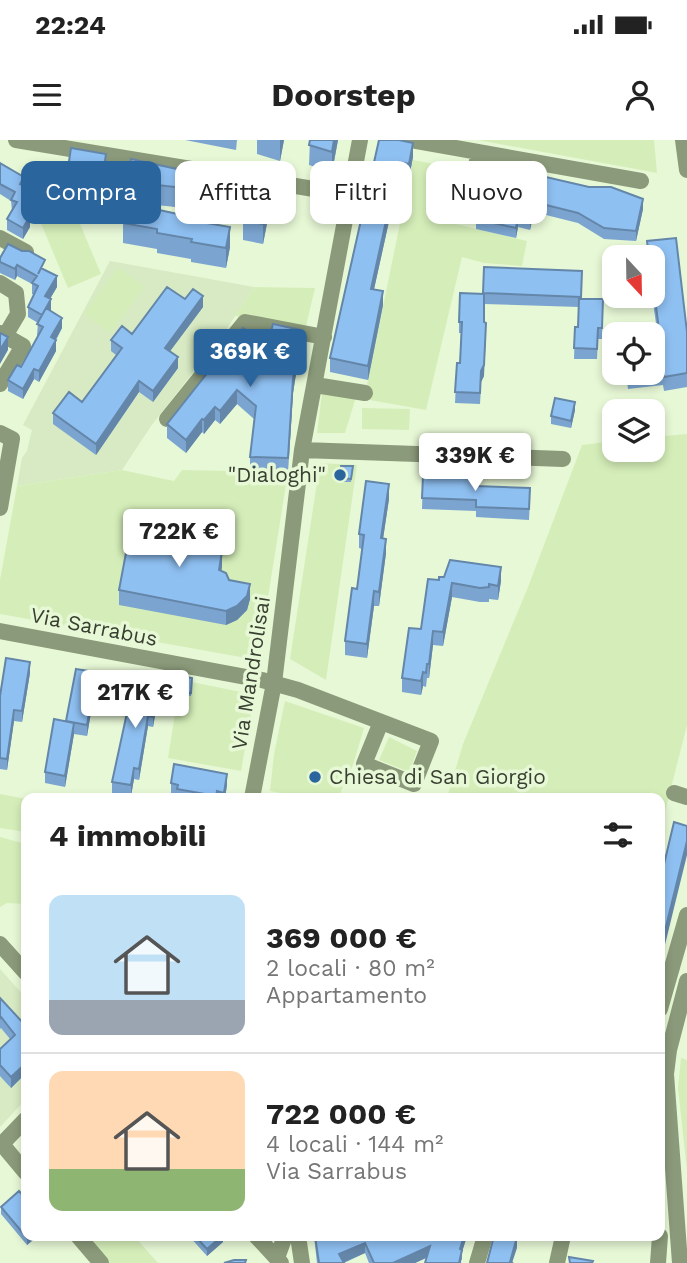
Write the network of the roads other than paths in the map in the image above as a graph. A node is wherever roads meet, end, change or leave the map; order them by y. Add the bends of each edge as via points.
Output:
1 (16, 140) edge
2 (360, 140) edge
3 (411, 140) edge
4 (683, 140) edge
5 (479, 152) junction
6 (356, 161) edge
7 (477, 161) edge
8 (687, 170) edge
9 (641, 181) dead end
10 (310, 188) edge
11 (345, 224) edge
12 (0, 238) edge
13 (26, 252) edge
14 (0, 283) edge
15 (3, 334) edge
16 (324, 337) junction
17 (0, 384) edge
18 (314, 385) junction
19 (366, 393) dead end
20 (167, 419) edge
21 (0, 433) edge
22 (302, 450) junction
23 (563, 459) dead end
24 (0, 508) edge
25 (0, 631) edge
26 (274, 683) junction
27 (381, 722) dead end
28 (253, 793) edge
29 (687, 915) edge
30 (0, 944) edge
31 (21, 967) edge
32 (687, 981) edge
33 (665, 992) edge
34 (21, 1124) edge
35 (1, 1145) edge
36 (21, 1167) edge
37 (82, 1241) edge
38 (261, 1241) edge
39 (284, 1241) edge
40 (299, 1241) edge
41 (484, 1241) edge
42 (562, 1241) edge
43 (660, 1241) edge
44 (279, 1260) edge
45 (101, 1263) edge
46 (302, 1263) edge
47 (477, 1263) edge
48 (557, 1263) edge
49 (658, 1263) edge
50 (680, 1263) edge

1 - 10 street
2 - 6 street, Via Mandrolisai
3 - 5 street
4 - 8 street
5 - 7 street
5 - 9 street
11 - 16 street, Via Mandrolisai
12 - 13 street
14 - 15 street via 16,293 18,314
15 - 17 street via 23,346
16 - 18 street, Via Mandrolisai
16 - 20 street via 245,322
18 - 19 street
18 - 22 street, Via Mandrolisai
21 - 24 street via 12,439
22 - 23 street
22 - 26 street, Via Mandrolisai
25 - 26 street, Via Sarrabus
26 - 27 street, Via Sarrabus
26 - 28 street, Via Mandrolisai
29 - 33 street
30 - 31 street
32 - 50 street via 666,1074
34 - 35 street
35 - 36 street
37 - 45 street
38 - 44 street
39 - 44 street
40 - 46 street
41 - 47 street
42 - 48 street
43 - 49 street

